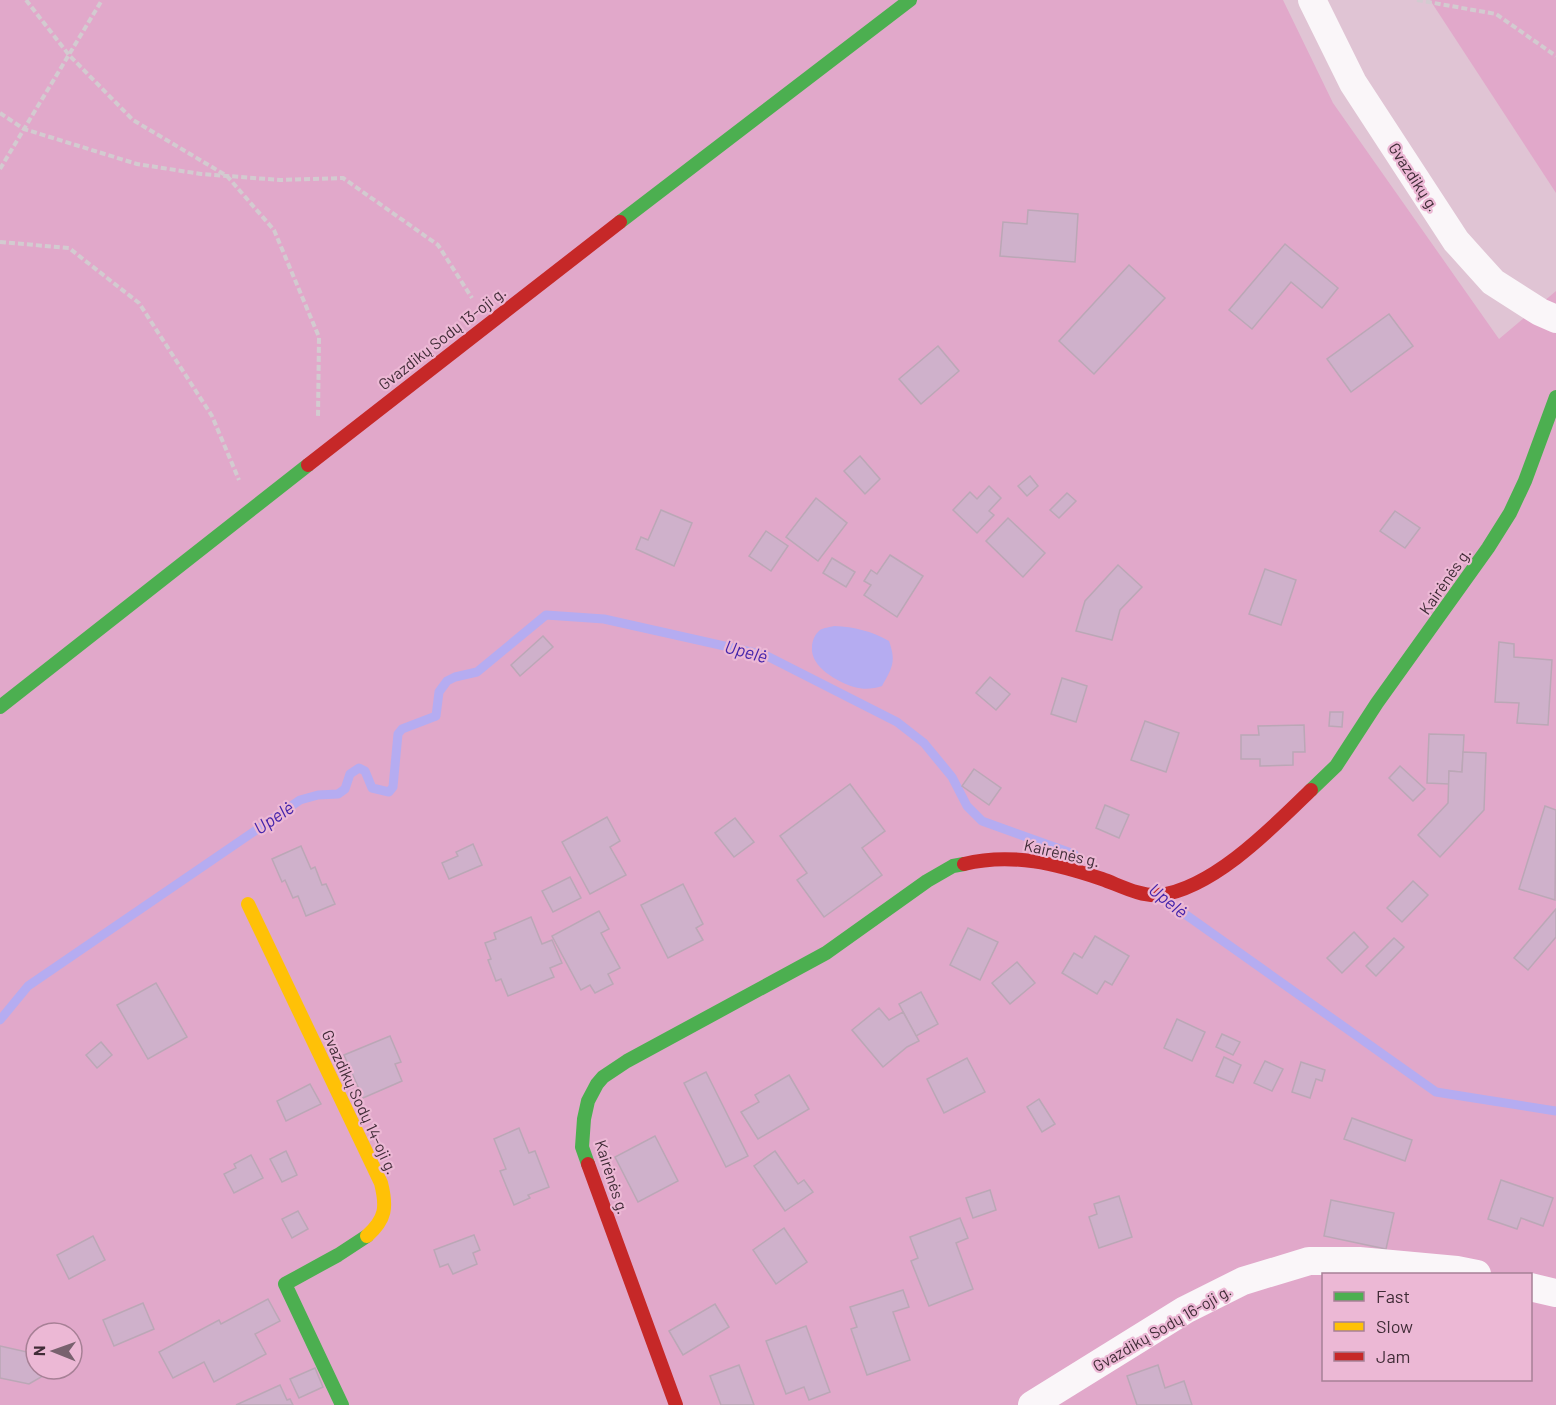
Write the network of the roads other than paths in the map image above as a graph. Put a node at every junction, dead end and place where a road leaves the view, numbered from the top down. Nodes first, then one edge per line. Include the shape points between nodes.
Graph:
1 (910, 0) edge
2 (1312, 0) edge
3 (1556, 319) edge
4 (1556, 397) edge
5 (0, 707) edge
6 (248, 904) dead end
7 (1469, 1273) edge
8 (1532, 1287) edge
9 (1556, 1293) edge
10 (342, 1405) edge
11 (676, 1405) edge
12 (1032, 1405) edge

1 - 5 street, Gvazdikų Sodų 13-oji g. via 488,323
2 - 3 street, Gvazdikų g. via 1353,83 1456,241 1493,282
4 - 11 street, Kairėnės g. via 1509,513 1336,766 1264,835 1225,866 1199,881 1158,895 1031,860 979,860 953,866 826,953 602,1078 583,1116 582,1147
6 - 10 street, Gvazdikų Sodų 14-oji g. via 384,1197 382,1222 371,1235 285,1284
7 - 12 street, Gvazdikų Sodų 16-oji g. via 1359,1261 1309,1261 1243,1281 1185,1311
8 - 9 street

